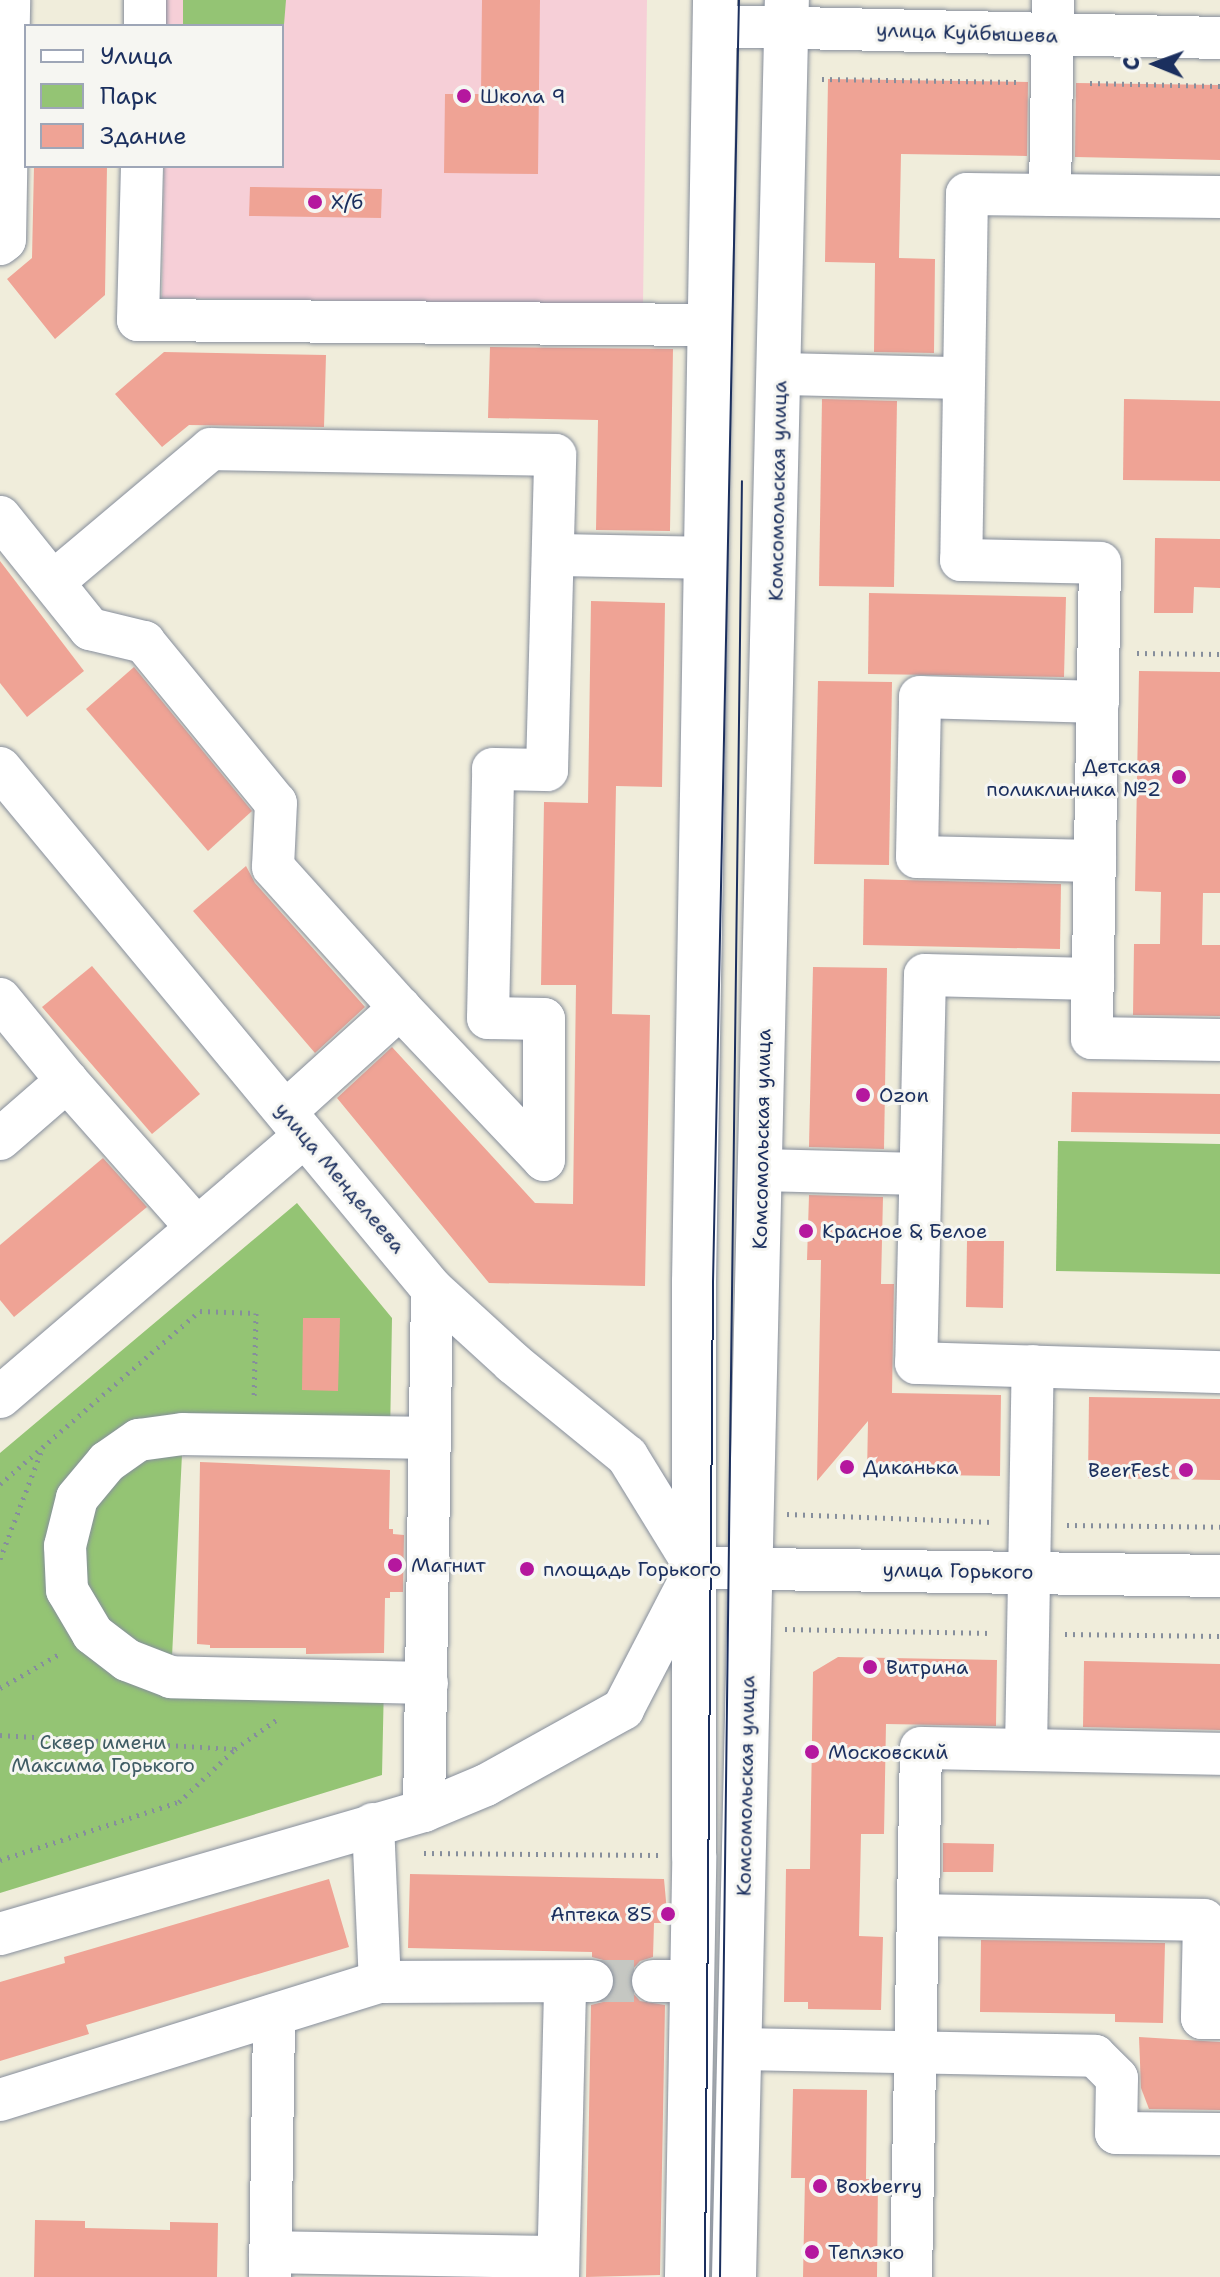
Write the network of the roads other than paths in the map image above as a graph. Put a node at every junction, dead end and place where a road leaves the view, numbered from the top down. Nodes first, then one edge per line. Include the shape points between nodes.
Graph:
1 (9, 0) edge
2 (145, 0) edge
3 (715, 13) edge
4 (787, 14) edge
5 (1053, 18) edge
6 (145, 24) edge
7 (1220, 38) edge
8 (142, 168) edge
9 (1050, 195) junction
10 (1220, 197) edge
11 (0, 244) edge
12 (710, 325) junction
13 (781, 374) junction
14 (964, 378) junction
15 (0, 517) edge
16 (553, 555) junction
17 (706, 558) junction
18 (54, 581) junction
19 (1098, 702) junction
20 (0, 768) edge
21 (1095, 861) junction
22 (1093, 979) junction
23 (0, 999) edge
24 (400, 1008) junction
25 (1220, 1040) edge
26 (67, 1081) junction
27 (295, 1124) junction
28 (0, 1139) edge
29 (761, 1170) junction
30 (920, 1174) junction
31 (196, 1227) junction
32 (432, 1289) junction
33 (1033, 1366) junction
34 (1220, 1372) edge
35 (0, 1397) edge
36 (430, 1438) junction
37 (696, 1568) junction
38 (751, 1568) junction
39 (1029, 1572) junction
40 (1220, 1576) edge
41 (427, 1683) junction
42 (1026, 1750) junction
43 (1220, 1754) edge
44 (424, 1811) junction
45 (373, 1824) junction
46 (919, 1915) junction
47 (0, 1934) edge
48 (380, 1982) junction
49 (274, 2015) junction
50 (1220, 2018) edge
51 (739, 2049) junction
52 (916, 2053) junction
53 (0, 2100) edge
54 (1220, 2134) edge
55 (270, 2264) edge
56 (558, 2267) edge
57 (687, 2277) edge
58 (734, 2277) edge
59 (911, 2277) edge

1 - 11 street via 5,240
2 - 6 street
3 - 4 street, улица Куйбышева
3 - 12 main road
4 - 5 street, улица Куйбышева
4 - 13 main road, Комсомольская улица
5 - 7 street, улица Куйбышева
5 - 9 street
8 - 12 street via 138,320
9 - 10 street
9 - 14 street via 967,194
12 - 17 main road
13 - 14 street
13 - 29 main road, Комсомольская улица
14 - 19 street via 961,560 1100,563
15 - 18 street
16 - 17 street
16 - 18 street via 555,455 211,449
16 - 24 street via 547,770 493,769 488,1002 488,1018 544,1019 544,1160
17 - 37 main road via 694,1282
18 - 24 street via 90,629 144,642 276,803 273,867
19 - 21 street
19 - 21 street via 920,697 919,712 917,857
20 - 27 street, улица Менделеева
21 - 22 street
22 - 25 street via 1092,1038
22 - 30 street via 925,975
23 - 26 street
24 - 27 street
26 - 28 street
26 - 31 street
27 - 31 street
27 - 32 street, улица Менделеева
29 - 30 street
29 - 38 main road, Комсомольская улица
30 - 33 street via 916,1363
31 - 35 street
32 - 36 street
32 - 37 street, улица Менделеева via 627,1456
33 - 34 street
33 - 39 street
36 - 41 street
36 - 41 street via 183,1434 139,1440 107,1462 77,1498 65,1546 67,1590 93,1634 127,1660 171,1677
37 - 38 street, улица Горького
37 - 44 street via 623,1709 486,1785
37 - 57 main road via 672,1981
38 - 39 street, улица Горького
38 - 51 main road, Комсомольская улица
39 - 40 street, улица Горького
39 - 42 street
41 - 44 street
42 - 43 street
42 - 46 street via 921,1748
44 - 45 street
45 - 47 street
45 - 48 street
46 - 50 street via 1204,1920 1202,2018
46 - 52 street
48 - 49 street
48 - 56 street via 578,1982
49 - 53 street
49 - 55 street
51 - 52 street
51 - 58 main road, Комсомольская улица
52 - 54 street via 1095,2056 1117,2078 1116,2133
52 - 59 street
55 - 56 street

